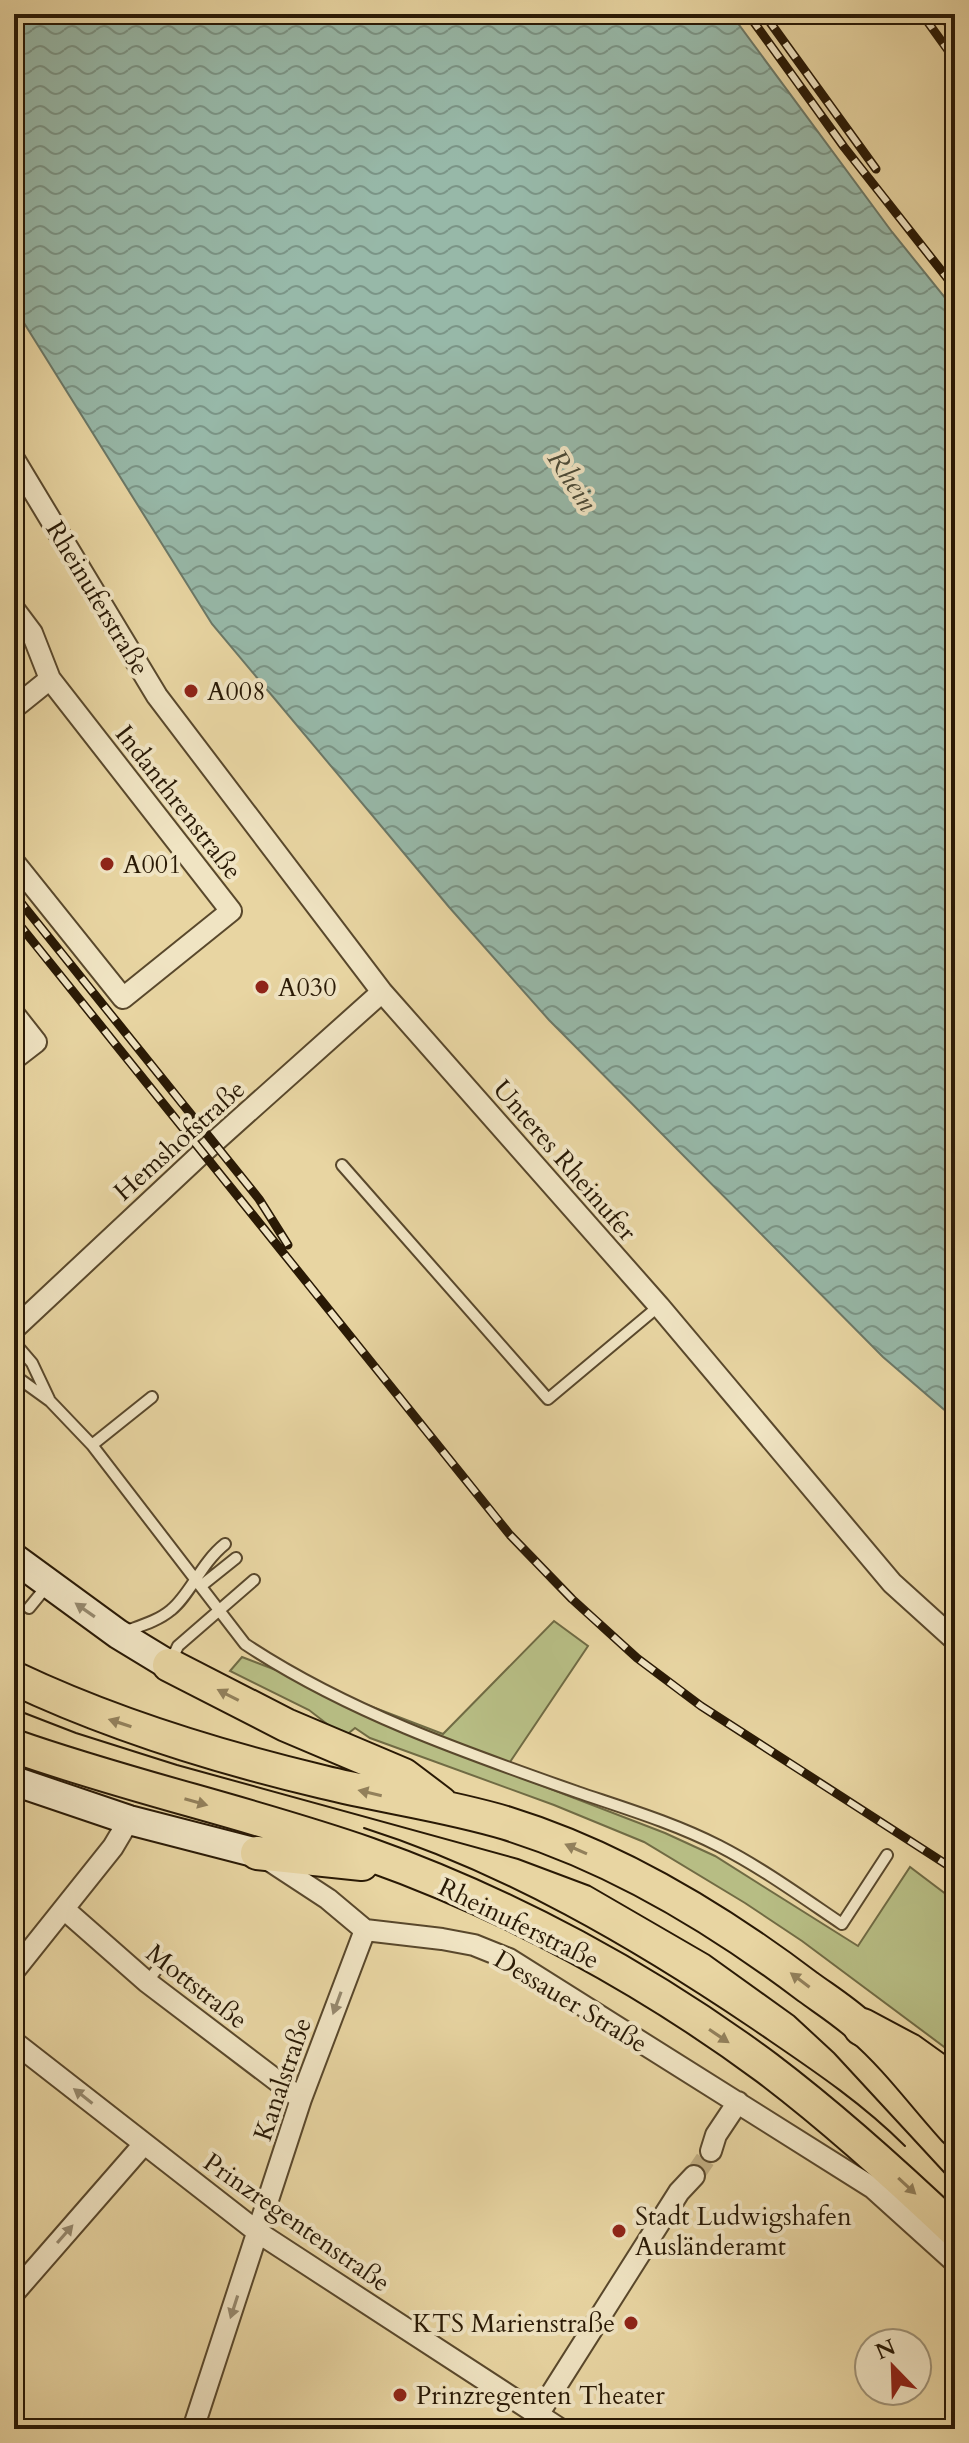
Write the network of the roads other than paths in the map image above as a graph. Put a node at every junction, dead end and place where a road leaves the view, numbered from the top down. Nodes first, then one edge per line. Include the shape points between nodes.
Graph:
1 (14, 459) edge
2 (14, 609) edge
3 (50, 679) junction
4 (157, 696) joint
5 (14, 708) edge
6 (14, 862) edge
7 (382, 992) junction
8 (14, 1014) edge
9 (14, 1059) edge
10 (342, 1165) dead end
11 (659, 1306) junction
12 (14, 1329) edge
13 (14, 1342) edge
14 (14, 1375) edge
15 (152, 1397) dead end
16 (50, 1401) junction
17 (92, 1445) junction
18 (225, 1544) dead end
19 (14, 1558) edge
20 (236, 1558) dead end
21 (254, 1580) dead end
22 (198, 1582) junction
23 (48, 1584) junction
24 (29, 1608) dead end
25 (218, 1609) junction
26 (118, 1634) junction
27 (955, 1640) edge
28 (169, 1665) junction
29 (14, 1678) edge
30 (14, 1746) edge
31 (14, 1781) edge
32 (447, 1807) junction
33 (129, 1820) junction
34 (257, 1853) junction
35 (887, 1855) dead end
36 (405, 1868) junction
37 (64, 1909) junction
38 (365, 1930) junction
39 (165, 1959) dead end
40 (14, 1971) edge
41 (147, 1982) junction
42 (862, 2027) junction
43 (14, 2042) edge
44 (955, 2085) edge
45 (301, 2099) junction
46 (738, 2102) junction
47 (955, 2130) edge
48 (709, 2143) tunnel mouth
49 (144, 2144) junction
50 (690, 2173) tunnel mouth
51 (955, 2231) edge
52 (259, 2233) junction
53 (955, 2262) edge
54 (14, 2293) edge
55 (534, 2422) edge
56 (193, 2429) edge
57 (560, 2429) edge

1 - 4 street, Rheinuferstraße
2 - 3 street, Indanthrenstraße via 32,633
3 - 5 street
3 - 6 street, Indanthrenstraße via 231,911 123,998
4 - 7 street, Unteres Rheinufer
7 - 11 street, Unteres Rheinufer
7 - 12 street, Hemshofstraße
8 - 9 street via 36,1042
10 - 11 lane via 548,1399
11 - 27 street, Unteres Rheinufer via 892,1583
13 - 16 lane via 32,1363
14 - 16 lane
15 - 17 lane
16 - 17 lane
17 - 22 lane
18 - 22 lane via 211,1555
19 - 23 main road
20 - 22 lane
21 - 25 lane
22 - 25 lane
22 - 26 lane via 174,1609
23 - 24 lane
26 -> 23 main road
25 - 28 lane via 178,1646
25 - 35 lane via 245,1644 279,1666 408,1729 718,1846 842,1924
26 - 28 main road
32 -> 28 main road via 404,1775 286,1725
32 -> 29 main road via 227,1757 98,1715
30 -> 36 main road, Rheinuferstraße
31 - 33 main road
42 -> 32 main road via 774,1961 627,1871 550,1839
33 - 34 main road
33 - 37 street
34 - 36 main road
34 - 38 street
36 -> 51 main road, Rheinuferstraße via 543,1930 654,1993 767,2068
37 - 40 street
37 - 41 street, Mottstraße
38 -> 45 street, Kanalstraße
38 - 46 street, Dessauer Straße via 474,1945 509,1959
39 - 41 lane
41 - 45 street, Mottstraße
42 - 44 highway
42 - 47 main road
49 -> 43 street, Prinzregentenstraße
45 - 52 street, Kanalstraße
46 - 48 street
46 - 53 street, Dessauer Straße via 873,2188
49 - 52 street, Prinzregentenstraße
54 -> 49 street
50 - 55 street
52 - 55 street, Prinzregentenstraße
52 -> 56 street, Kanalstraße
55 - 57 street, Prinzregentenstraße

